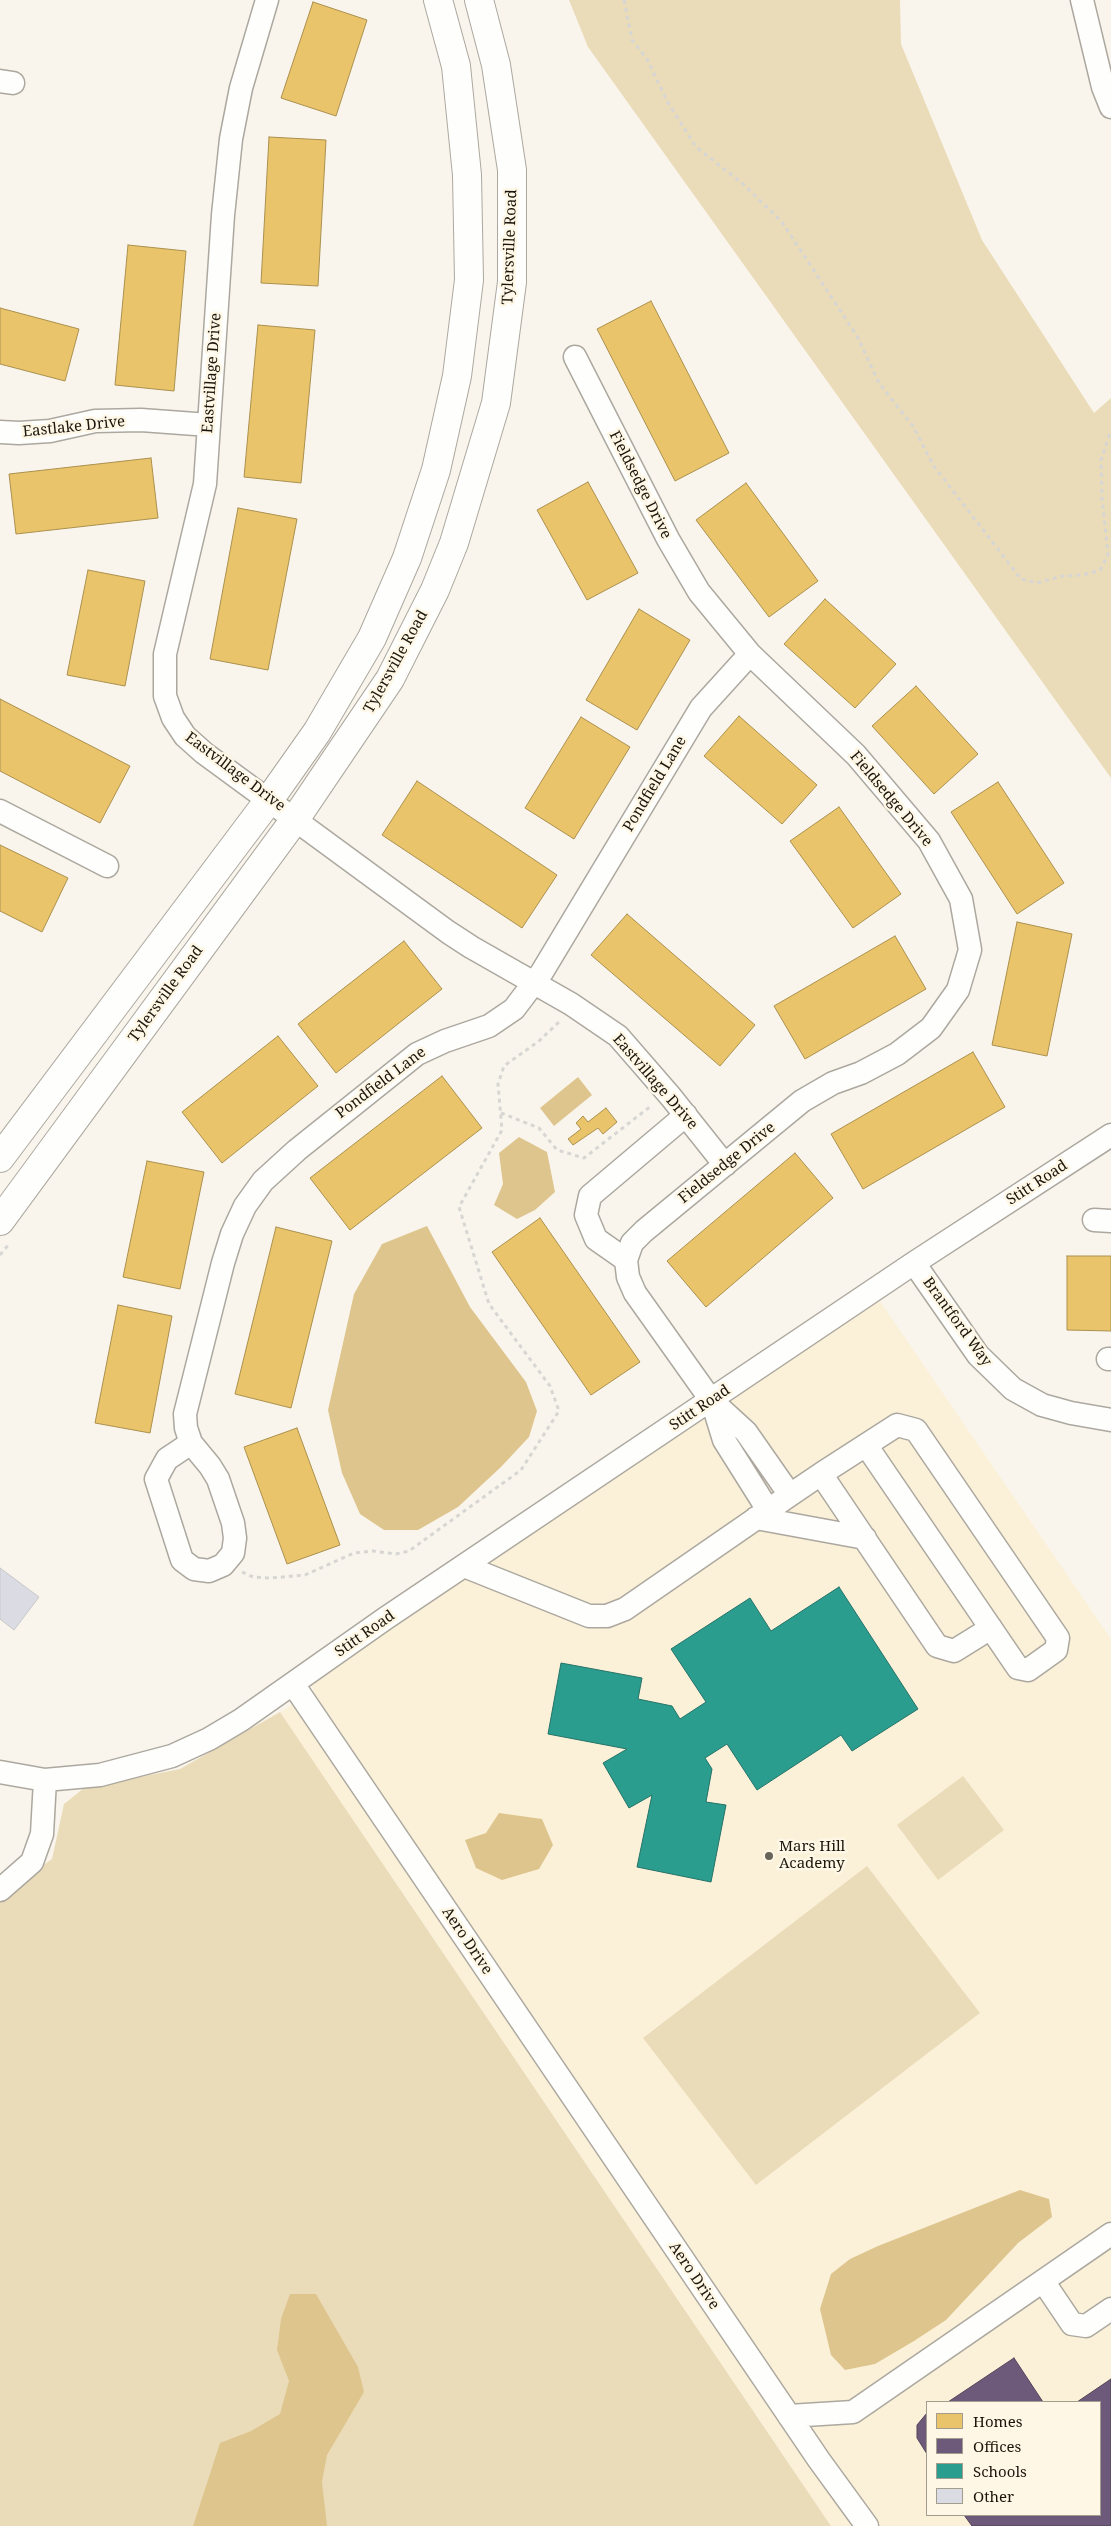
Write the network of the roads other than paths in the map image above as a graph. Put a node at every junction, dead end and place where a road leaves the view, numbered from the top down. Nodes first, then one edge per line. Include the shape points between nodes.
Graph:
1 (267, 0) edge
2 (438, 0) edge
3 (480, 0) edge
4 (1082, 0) edge
5 (1111, 107) edge
6 (575, 357) dead end
7 (208, 425) junction
8 (0, 432) edge
9 (750, 654) junction
10 (269, 800) junction
11 (0, 811) edge
12 (296, 818) junction
13 (107, 866) dead end
14 (535, 983) junction
15 (686, 1115) junction
16 (1111, 1135) edge
17 (0, 1158) edge
18 (725, 1165) junction
19 (0, 1221) edge
20 (626, 1260) junction
21 (914, 1263) junction
22 (712, 1400) junction
23 (1111, 1420) edge
24 (190, 1442) junction
25 (866, 1445) junction
26 (821, 1474) junction
27 (790, 1495) junction
28 (762, 1514) junction
29 (865, 1538) junction
30 (464, 1566) junction
31 (991, 1628) junction
32 (293, 1684) junction
33 (0, 1772) edge
34 (45, 1780) junction
35 (0, 1890) edge
36 (1111, 2234) edge
37 (1043, 2280) junction
38 (1111, 2309) edge
39 (789, 2416) junction
40 (867, 2526) edge

1 - 7 street, Eastvillage Drive via 241,88 231,139
2 - 10 main road via 456,66 467,175 469,280 457,376 436,470 389,603 353,674
3 - 12 main road, Tylersville Road via 496,65 512,170 512,282 496,403 454,543 436,590 390,679
4 - 5 street
6 - 9 street, Fieldsedge Drive via 668,540 699,592
7 - 8 street, Eastlake Drive via 141,420 96,421 50,431
7 - 10 street, Eastvillage Drive via 205,484 165,654 165,696 173,718 186,736
9 - 14 street, Pondfield Lane via 701,708
9 - 18 street, Fieldsedge Drive via 856,755 929,841 960,899 970,950 958,990 931,1028 897,1054 802,1101
10 - 12 street, Eastvillage Drive
10 - 17 main road
11 - 13 street
12 - 14 street, Eastvillage Drive via 448,932
12 - 19 main road, Tylersville Road
14 - 15 street, Eastvillage Drive via 618,1036
14 - 24 street, Pondfield Lane via 502,1019 417,1054 332,1120 263,1181 245,1206 222,1263 206,1338 187,1399 186,1428
15 - 18 street, Eastvillage Drive
15 - 20 street via 590,1196 586,1215 596,1239
16 - 21 street, Stitt Road
18 - 20 street, Fieldsedge Drive via 644,1231 632,1243
20 - 22 street via 628,1277 635,1293
21 - 22 street, Stitt Road
21 - 23 street, Brantford Way via 978,1355 1013,1389 1042,1404
22 - 27 street via 746,1432
22 - 28 street via 724,1440
22 - 30 street, Stitt Road
24 - 24 street via 167,1459 156,1479 182,1560 194,1569 209,1571 223,1565 232,1553 233,1523 218,1479
25 - 26 street
25 - 31 street
25 - 31 street via 897,1425 916,1430 1058,1638 1056,1650 1028,1670 1018,1668
26 - 27 street
26 - 29 street
27 - 28 street
28 - 29 street
28 - 30 street via 625,1609 607,1616 589,1616
29 - 31 street via 937,1646 954,1651
30 - 32 street, Stitt Road
32 - 34 street via 209,1739 172,1756 100,1775
32 - 39 street, Aero Drive
33 - 34 street
34 - 35 street via 42,1834 32,1862
36 - 37 street
37 - 38 street via 1072,2324 1086,2326
37 - 39 street via 853,2412
39 - 40 street, Aero Drive

